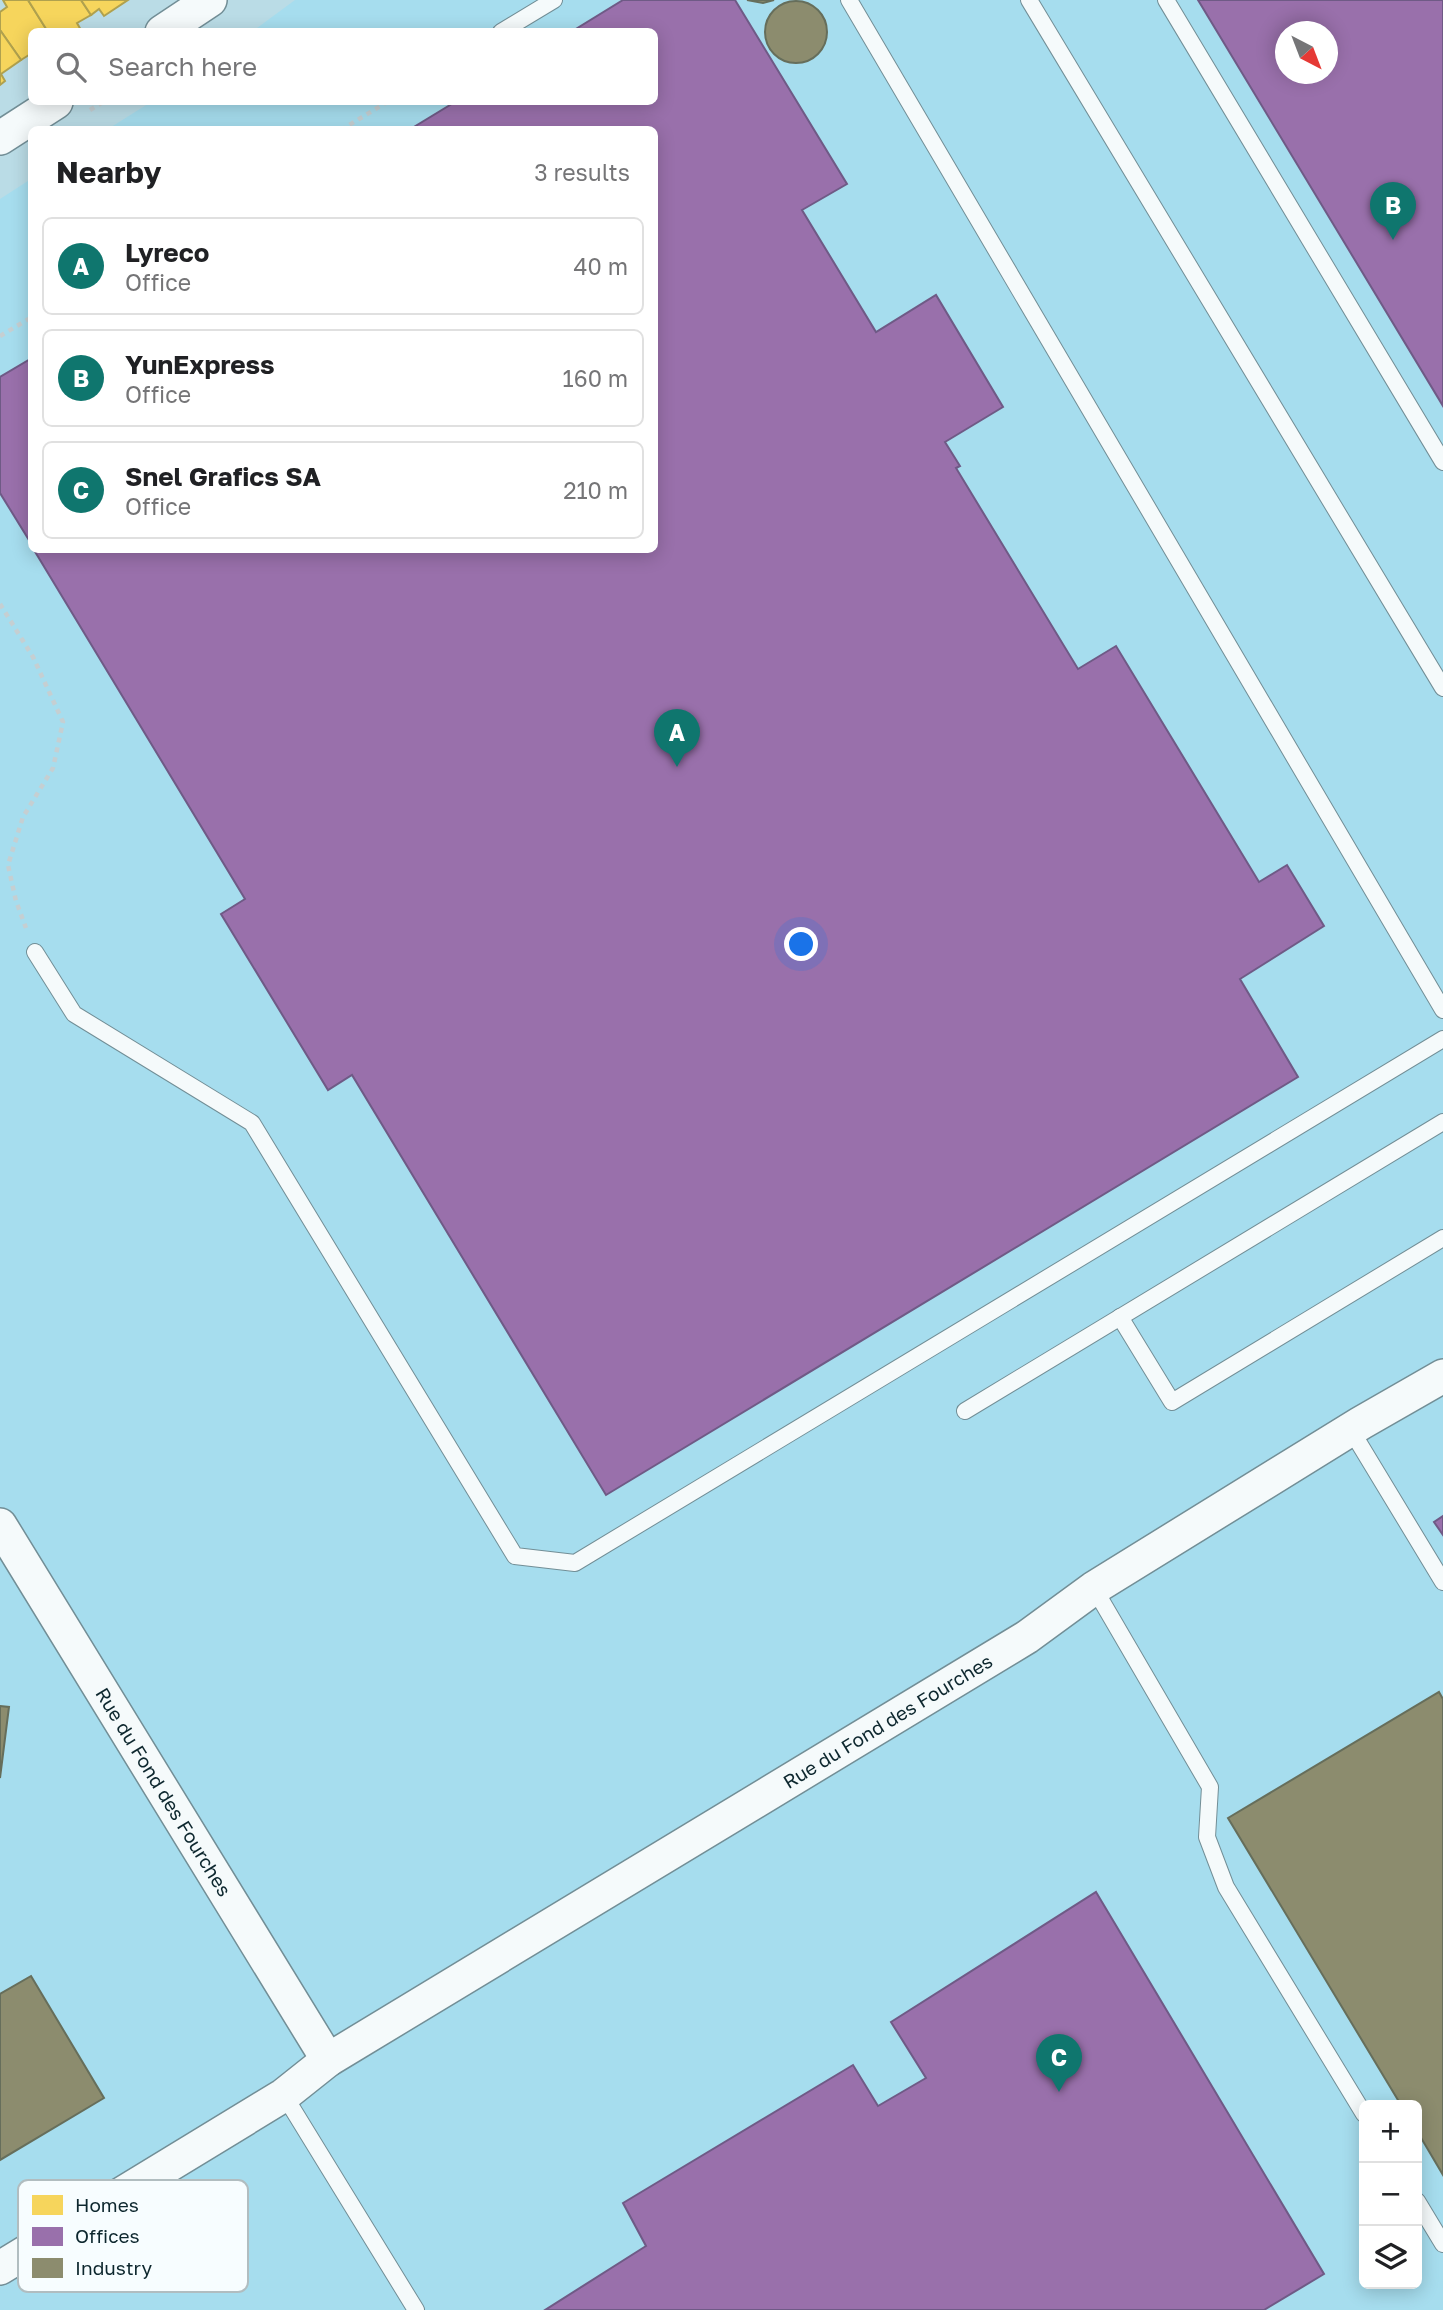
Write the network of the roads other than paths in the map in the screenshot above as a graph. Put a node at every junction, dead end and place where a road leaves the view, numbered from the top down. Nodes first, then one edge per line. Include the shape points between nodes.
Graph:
1 (210, 0) edge
2 (554, 0) edge
3 (849, 0) edge
4 (1029, 0) edge
5 (1166, 0) edge
6 (169, 28) edge
7 (508, 28) edge
8 (51, 105) edge
9 (0, 138) edge
10 (1443, 462) edge
11 (1443, 688) edge
12 (35, 952) road end
13 (1443, 1010) edge
14 (1443, 1039) edge
15 (1443, 1122) edge
16 (1443, 1238) edge
17 (1120, 1317) junction
18 (1443, 1376) edge
19 (965, 1411) dead end
20 (1351, 1430) junction
21 (0, 1525) edge
22 (1443, 1582) edge
23 (1094, 1588) junction
24 (328, 2060) junction
25 (284, 2095) junction
26 (1359, 2106) edge
27 (144, 2180) edge
28 (1422, 2209) edge
29 (1443, 2244) edge
30 (18, 2257) edge
31 (0, 2268) edge
32 (416, 2310) edge

1 - 6 street
2 - 7 lane
3 - 13 lane
4 - 11 lane
5 - 10 lane
8 - 9 street
12 - 14 lane via 74,1014 252,1124 515,1556 575,1563
15 - 17 lane
16 - 17 lane via 1172,1402
17 - 19 lane
18 - 20 street, Rue du Fond des Fourches
20 - 22 lane
20 - 23 street, Rue du Fond des Fourches
21 - 24 street, Rue du Fond des Fourches
23 - 24 street, Rue du Fond des Fourches via 1027,1637
23 - 26 lane via 1210,1787 1207,1837 1226,1886
24 - 25 street, Rue du Fond des Fourches
25 - 27 street, Rue du Fond des Fourches
25 - 32 lane
28 - 29 lane
30 - 31 street, Rue du Fond des Fourches

